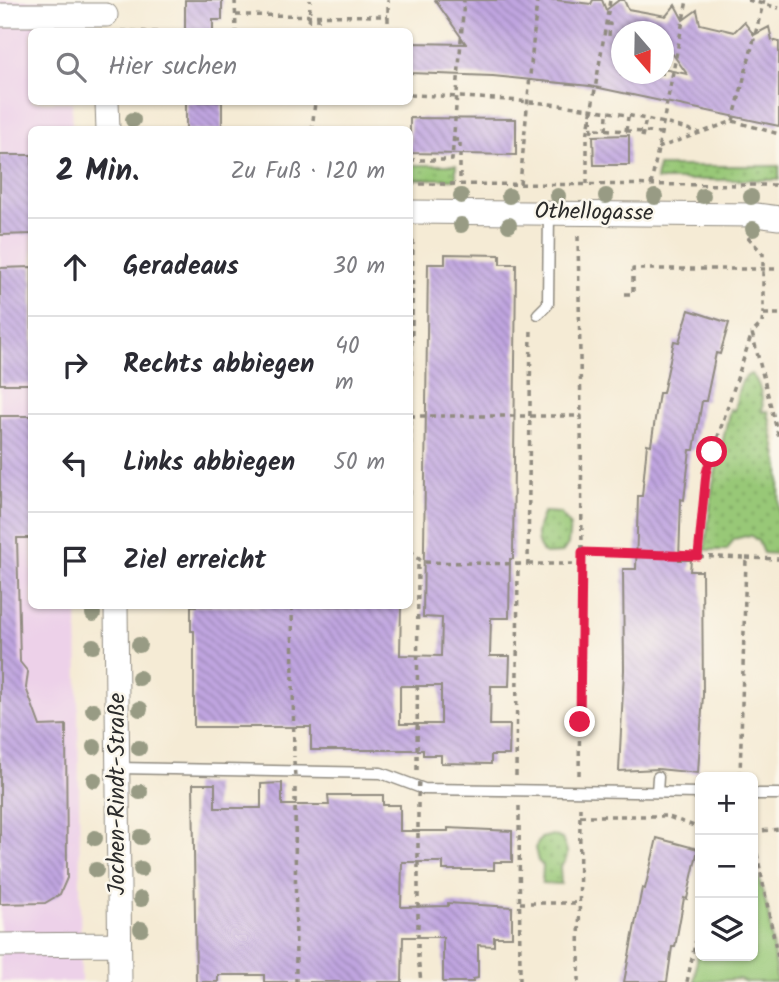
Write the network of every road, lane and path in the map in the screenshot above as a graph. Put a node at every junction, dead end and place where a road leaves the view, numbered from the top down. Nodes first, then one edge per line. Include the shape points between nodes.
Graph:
1 (235, 0) edge
2 (310, 0) edge
3 (388, 0) edge
4 (464, 0) edge
5 (537, 0) edge
6 (610, 0) edge
7 (687, 0) edge
8 (748, 0) edge
9 (764, 2) edge
10 (779, 8) edge
11 (0, 15) edge
12 (236, 15) junction
13 (310, 15) junction
14 (318, 15) junction
15 (388, 16) junction
16 (106, 19) edge
17 (607, 24) junction
18 (142, 28) edge
19 (236, 28) edge
20 (309, 28) edge
21 (318, 28) edge
22 (388, 28) edge
23 (609, 36) dead end
24 (413, 95) edge
25 (457, 97) junction
26 (527, 101) junction
27 (107, 105) edge
28 (315, 105) edge
29 (591, 114) junction
30 (607, 114) junction
31 (628, 117) junction
32 (646, 119) junction
33 (733, 121) junction
34 (663, 122) junction
35 (108, 126) edge
36 (312, 126) edge
37 (606, 130) junction
38 (625, 131) junction
39 (698, 132) junction
40 (661, 133) junction
41 (643, 134) junction
42 (779, 134) edge
43 (453, 140) junction
44 (658, 148) junction
45 (413, 160) edge
46 (413, 184) edge
47 (460, 184) junction
48 (520, 184) junction
49 (587, 184) junction
50 (650, 185) junction
51 (779, 185) edge
52 (413, 212) edge
53 (549, 213) junction
54 (578, 213) junction
55 (779, 218) edge
56 (779, 269) edge
57 (625, 294) dead end
58 (538, 314) dead end
59 (779, 314) edge
60 (531, 325) dead end
61 (752, 333) junction
62 (413, 416) edge
63 (581, 416) junction
64 (531, 417) junction
65 (779, 438) edge
66 (582, 552) junction
67 (413, 553) edge
68 (698, 556) junction
69 (746, 558) junction
70 (418, 559) junction
71 (779, 559) edge
72 (518, 564) junction
73 (528, 564) junction
74 (582, 564) junction
75 (116, 609) edge
76 (292, 609) edge
77 (294, 755) dead end
78 (294, 761) dead end
79 (406, 767) dead end
80 (119, 768) junction
81 (740, 772) edge
82 (570, 775) dead end
83 (516, 776) dead end
84 (657, 777) dead end
85 (419, 780) dead end
86 (657, 792) junction
87 (695, 793) edge
88 (758, 794) edge
89 (779, 794) edge
90 (418, 796) dead end
91 (431, 801) dead end
92 (529, 802) dead end
93 (570, 803) dead end
94 (580, 816) junction
95 (695, 826) edge
96 (779, 829) edge
97 (758, 832) edge
98 (753, 835) edge
99 (520, 903) junction
100 (579, 903) junction
101 (119, 944) junction
102 (695, 944) edge
103 (0, 945) edge
104 (779, 962) edge
105 (120, 982) edge
106 (296, 982) edge
107 (421, 982) edge
108 (520, 982) edge
109 (579, 982) edge
110 (687, 982) edge

1 - 12 path
2 - 13 path
3 - 15 path
4 - 25 path
5 - 26 path
6 - 17 path
7 - 34 path
8 - 9 path
9 - 10 path
9 - 33 path
11 - 16 street
12 - 13 path
12 - 19 path
13 - 14 path
13 - 20 path
14 - 15 path
14 - 21 path
15 - 22 path
16 - 18 path
17 - 23 path
17 - 29 path
24 - 25 path
25 - 26 path
25 - 43 path
26 - 29 path
26 - 48 path
27 - 35 street
28 - 36 path
29 - 30 path
29 - 37 path via 594,131
29 - 49 path
30 - 31 path
30 - 37 path
31 - 32 path
31 - 38 path
32 - 34 path
32 - 41 path
33 - 39 path
33 - 42 path
34 - 39 path
34 - 40 path
37 - 38 path
38 - 41 path
39 - 44 path
40 - 41 path
40 - 44 path
43 - 45 path via 452,160
43 - 47 path via 460,140
44 - 50 path
46 - 47 path
47 - 48 path
48 - 49 path
49 - 50 path
50 - 51 path
52 - 53 street, Othellogasse
53 - 54 street, Othellogasse
53 - 58 lane via 548,304
54 - 55 street, Othellogasse
54 - 63 path
56 - 57 path via 633,269 633,294
59 - 61 path via 763,314 762,323
60 - 64 path
61 - 65 path
61 - 68 path via 706,473
62 - 64 path
63 - 64 path
63 - 66 path
64 - 73 path
66 - 68 path
66 - 74 path
67 - 70 path
68 - 69 path
69 - 71 path
69 - 81 path
70 - 72 path
70 - 79 path via 417,772
72 - 73 path
72 - 83 path
73 - 74 path
74 - 82 path via 580,775
75 - 80 street, Jochen-Rindt-Straße
76 - 77 path
78 - 106 path, bridge
80 - 86 lane via 381,773 424,789
80 - 101 street, Jochen-Rindt-Straße
84 - 86 lane
85 - 90 path, bridge
86 - 87 lane
88 - 89 lane
91 - 107 path via 418,801
92 - 99 path via 519,803
93 - 94 path via 580,804
94 - 95 path via 666,816
94 - 100 path
96 - 97 path
98 - 104 path
99 - 100 path
99 - 108 path
100 - 109 path
101 - 103 street
101 - 105 street, Jochen-Rindt-Straße
102 - 110 path

